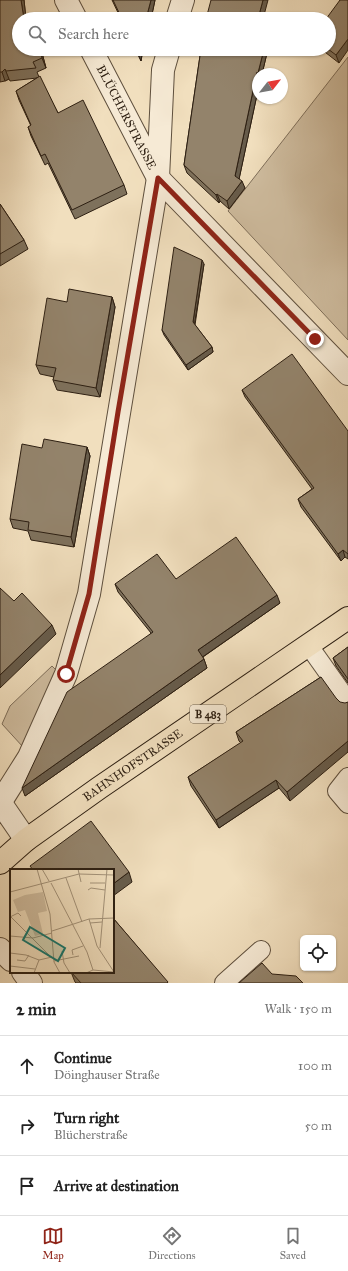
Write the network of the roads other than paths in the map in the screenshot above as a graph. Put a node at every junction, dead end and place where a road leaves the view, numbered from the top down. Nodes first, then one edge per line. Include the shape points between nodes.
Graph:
1 (66, 0) edge
2 (183, 0) edge
3 (72, 12) edge
4 (180, 12) edge
5 (96, 56) edge
6 (167, 56) edge
7 (158, 178) junction
8 (348, 374) edge
9 (348, 618) edge
10 (308, 646) junction
11 (348, 701) edge
12 (348, 777) edge
13 (0, 802) edge
14 (348, 804) edge
15 (26, 840) junction
16 (0, 863) edge
17 (0, 949) edge
18 (261, 950) dead end
19 (10, 959) edge
20 (24, 973) edge
21 (31, 983) edge
22 (224, 983) edge

1 - 3 street
2 - 4 street
5 - 7 street, BLÜCHERSTRASSE
6 - 7 street via 163,70
7 - 8 street, BLÜCHERSTRASSE
7 - 13 street via 89,594 66,674 29,757
9 - 10 main road, BAHNHOFSTRASSE / B 483
10 - 11 lane
10 - 15 main road, BAHNHOFSTRASSE / B 483 via 98,788
12 - 14 lane via 337,790
13 - 15 street
15 - 16 main road, BAHNHOFSTRASSE / B 483
17 - 19 street
18 - 22 lane
20 - 21 street

